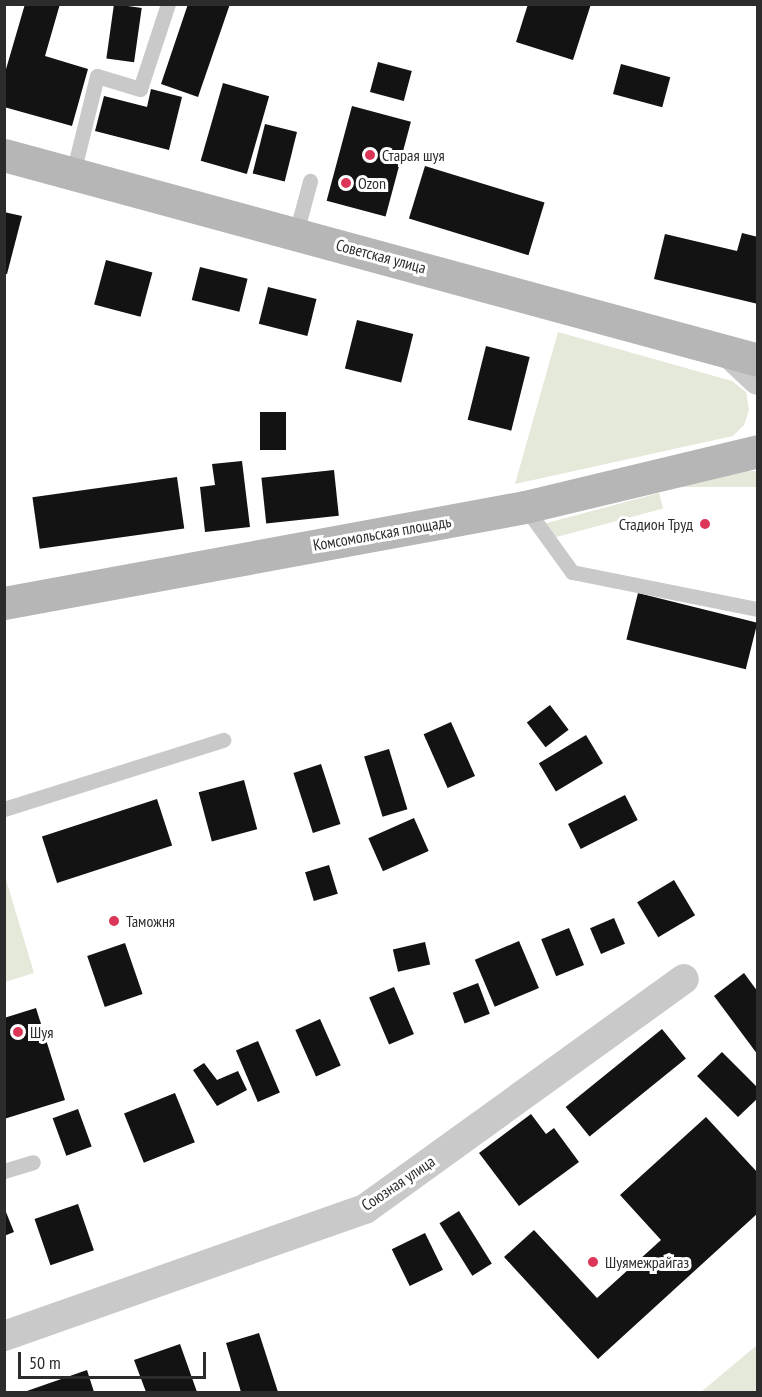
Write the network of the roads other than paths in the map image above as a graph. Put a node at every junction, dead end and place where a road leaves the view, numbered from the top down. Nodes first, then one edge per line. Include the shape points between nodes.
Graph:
1 (168, 4) edge
2 (4, 154) edge
3 (74, 173) junction
4 (310, 182) dead end
5 (296, 233) junction
6 (742, 355) edge
7 (758, 380) edge
8 (753, 447) edge
9 (525, 507) junction
10 (4, 603) edge
11 (758, 609) edge
12 (223, 740) dead end
13 (4, 809) edge
14 (684, 979) dead end
15 (33, 1162) dead end
16 (4, 1171) edge
17 (4, 1336) edge

1 - 3 lane via 140,88 97,76
2 - 3 street, Советская улица
3 - 5 street, Советская улица
4 - 5 lane
5 - 6 street, Советская улица
6 - 7 street
8 - 9 street, Комсомольская площадь
9 - 10 street, Комсомольская площадь
9 - 11 lane via 572,572
12 - 13 lane
14 - 17 street, Союзная улица via 365,1209
15 - 16 lane

